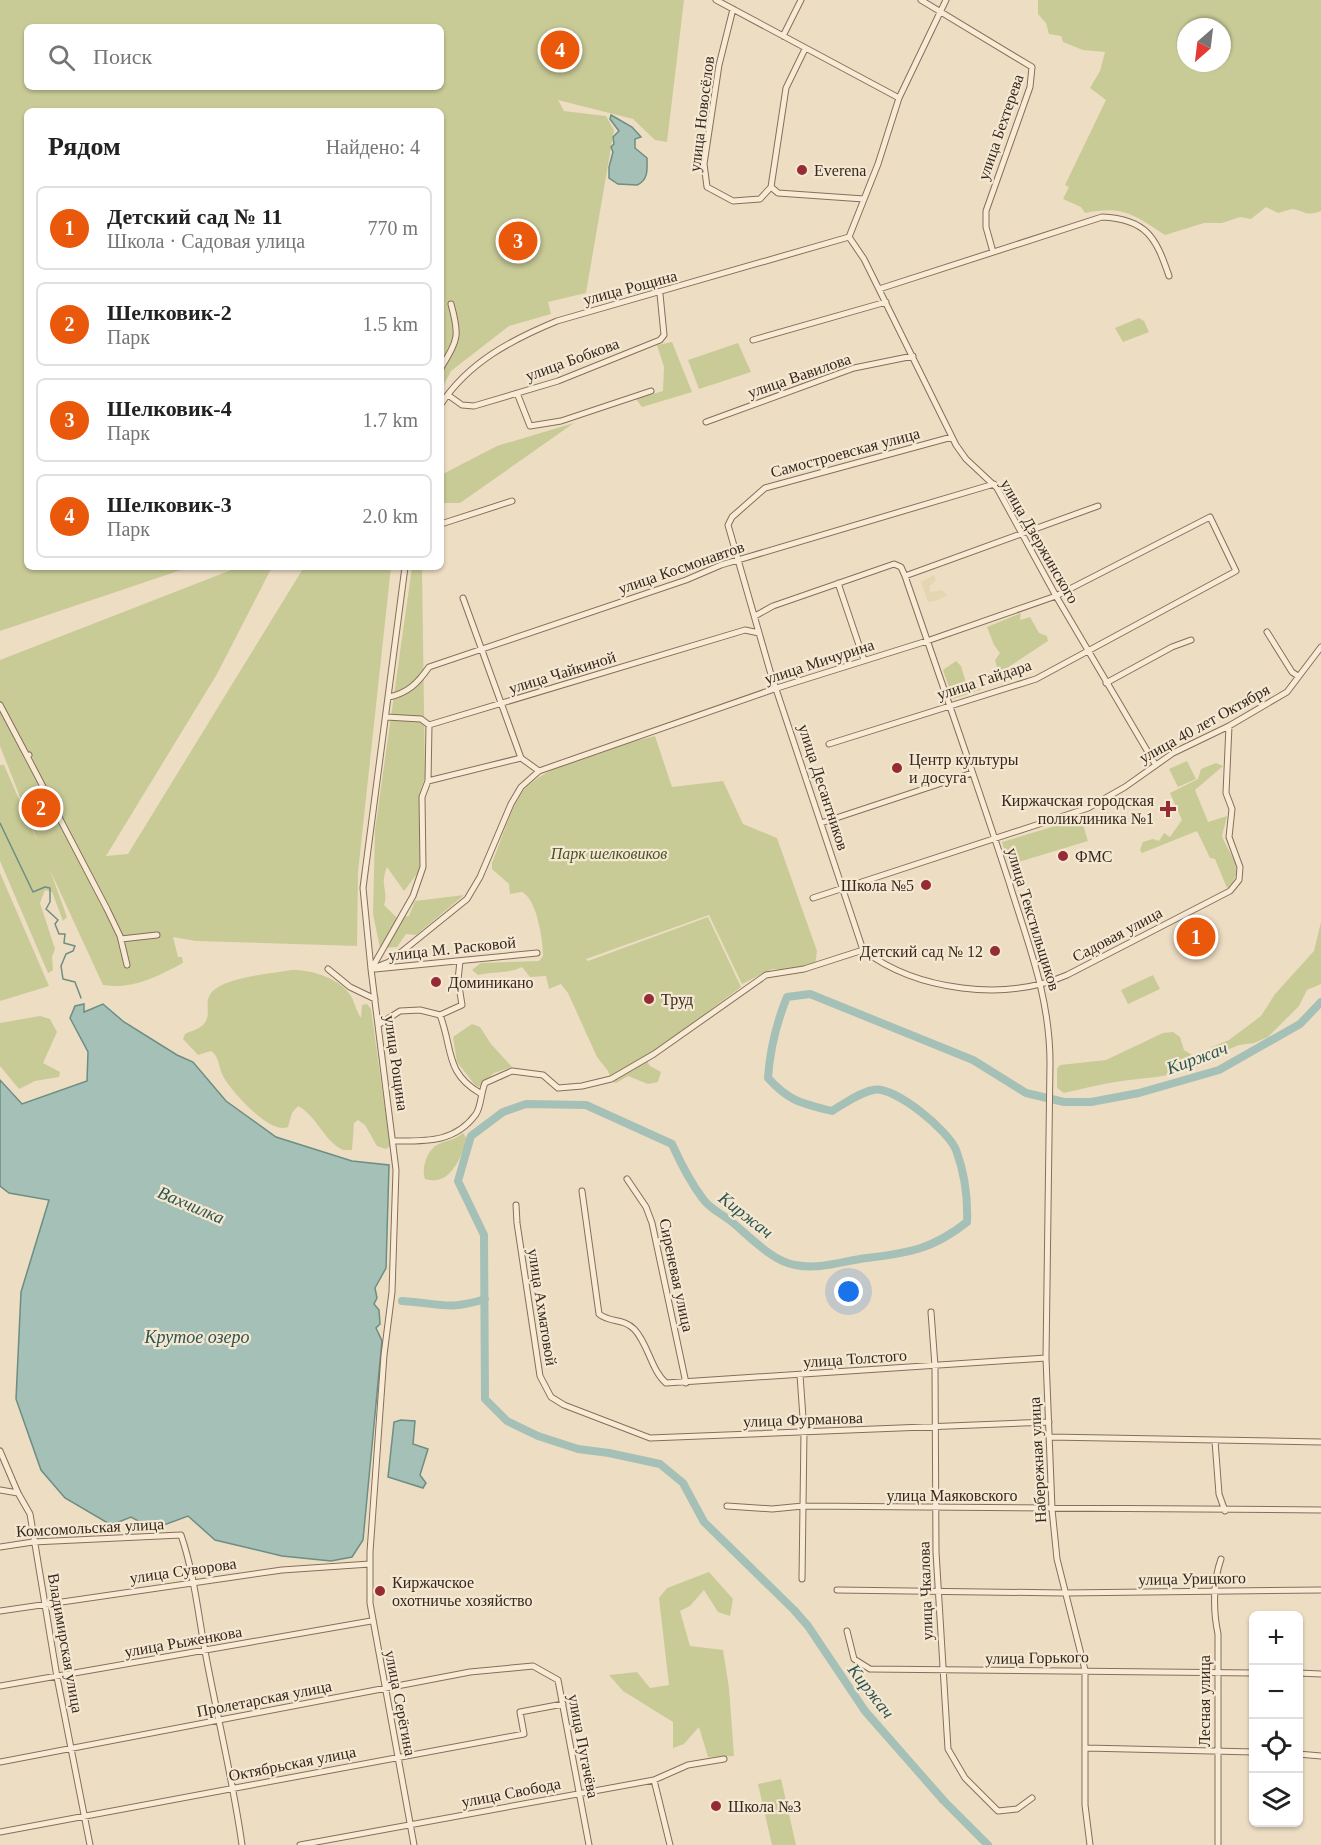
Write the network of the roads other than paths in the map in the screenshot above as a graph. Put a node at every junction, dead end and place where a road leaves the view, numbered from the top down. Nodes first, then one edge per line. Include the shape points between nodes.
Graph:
1 (716, 0) edge
2 (801, 0) edge
3 (921, 0) edge
4 (945, 0) edge
5 (733, 9) junction
6 (939, 12) junction
7 (783, 36) junction
8 (805, 49) junction
9 (899, 98) junction
10 (771, 187) junction
11 (864, 199) junction
12 (849, 237) junction
13 (993, 252) junction
14 (1169, 276) dead end
15 (879, 289) junction
16 (660, 294) junction
17 (885, 302) junction
18 (451, 304) dead end
19 (753, 340) dead end
20 (913, 357) junction
21 (444, 363) edge
22 (651, 391) dead end
23 (517, 393) junction
24 (448, 395) junction
25 (444, 400) edge
26 (706, 422) dead end
27 (952, 437) junction
28 (994, 484) junction
29 (512, 501) dead end
30 (1098, 506) dead end
31 (1210, 517) joint
32 (444, 523) edge
33 (1022, 534) junction
34 (736, 561) junction
35 (405, 570) edge
36 (905, 576) junction
37 (838, 583) junction
38 (1056, 596) junction
39 (463, 598) dead end
40 (755, 618) junction
41 (745, 630) junction
42 (1267, 632) dead end
43 (759, 633) junction
44 (1191, 640) dead end
45 (927, 641) junction
46 (1321, 647) edge
47 (481, 650) junction
48 (1088, 652) junction
49 (864, 660) junction
50 (1298, 676) junction
51 (1106, 683) junction
52 (777, 688) junction
53 (389, 697) junction
54 (0, 705) edge
55 (500, 705) junction
56 (949, 705) junction
57 (386, 717) junction
58 (429, 725) junction
59 (1229, 726) junction
60 (829, 744) dead end
61 (522, 758) junction
62 (1155, 764) junction
63 (539, 771) junction
64 (972, 773) junction
65 (428, 781) junction
66 (821, 823) junction
67 (995, 837) junction
68 (842, 887) junction
69 (813, 898) dead end
70 (157, 934) dead end
71 (121, 939) junction
72 (863, 950) junction
73 (537, 953) dead end
74 (459, 961) junction
75 (389, 962) junction
76 (127, 965) dead end
77 (394, 968) junction
78 (328, 969) dead end
79 (371, 969) junction
80 (1042, 985) junction
81 (375, 999) junction
82 (440, 1016) junction
83 (378, 1025) junction
84 (1050, 1070) joint
85 (480, 1093) junction
86 (394, 1141) junction
87 (627, 1179) dead end
88 (582, 1191) dead end
89 (516, 1205) dead end
90 (931, 1312) dead end
91 (1046, 1358) junction
92 (935, 1366) junction
93 (800, 1376) junction
94 (686, 1383) junction
95 (564, 1405) joint
96 (1049, 1422) junction
97 (936, 1427) junction
98 (804, 1432) junction
99 (1050, 1437) junction
100 (1215, 1441) junction
101 (1321, 1443) edge
102 (0, 1450) edge
103 (0, 1490) edge
104 (18, 1493) junction
105 (727, 1506) dead end
106 (803, 1506) junction
107 (936, 1508) junction
108 (1052, 1509) junction
109 (1225, 1510) junction
110 (1321, 1510) edge
111 (33, 1542) junction
112 (0, 1547) edge
113 (1221, 1559) dead end
114 (370, 1564) junction
115 (802, 1579) dead end
116 (194, 1582) junction
117 (837, 1590) dead end
118 (940, 1590) junction
119 (1216, 1590) junction
120 (1321, 1590) edge
121 (1064, 1593) junction
122 (46, 1603) junction
123 (0, 1611) edge
124 (371, 1621) junction
125 (847, 1631) dead end
126 (205, 1651) junction
127 (533, 1666) joint
128 (1084, 1670) junction
129 (944, 1671) junction
130 (1218, 1672) junction
131 (1249, 1673) edge
132 (1303, 1674) edge
133 (1321, 1674) edge
134 (57, 1677) junction
135 (0, 1686) edge
136 (385, 1689) junction
137 (562, 1704) junction
138 (219, 1720) junction
139 (72, 1748) junction
140 (1086, 1748) junction
141 (1218, 1750) junction
142 (1249, 1752) edge
143 (1303, 1754) edge
144 (1321, 1755) edge
145 (397, 1757) junction
146 (724, 1759) dead end
147 (0, 1762) edge
148 (654, 1780) junction
149 (234, 1788) junction
150 (579, 1792) junction
151 (1032, 1798) dead end
152 (84, 1815) junction
153 (410, 1825) junction
154 (0, 1832) edge
155 (90, 1845) edge
156 (242, 1845) edge
157 (300, 1845) edge
158 (414, 1845) edge
159 (589, 1845) edge
160 (670, 1845) edge
161 (1090, 1845) edge
162 (1218, 1845) edge

1 - 5 street
2 - 7 street
3 - 6 street, улица Бехтерева
4 - 6 street
5 - 7 street
5 - 10 street, улица Новосёлов via 719,65 705,178 707,187 734,201 760,199
6 - 9 street
6 - 13 street, улица Бехтерева via 1030,64 1033,70 986,211
7 - 8 street
8 - 9 street
8 - 10 street via 786,88
9 - 11 street
10 - 11 street via 778,193
11 - 12 street
12 - 15 street, улица Дзержинского
12 - 16 street, улица Рощина
13 - 14 street via 1092,219 1114,217 1135,224 1155,240
13 - 15 street
15 - 17 street, улица Дзержинского
16 - 23 street, улица Бобкова via 660,340
16 - 24 street, улица Рощина via 557,321 528,333 491,354 464,375
17 - 19 street
17 - 20 street, улица Дзержинского
18 - 21 street via 458,332
20 - 26 street, улица Вавилова via 854,368
20 - 27 street, улица Дзержинского
22 - 23 street via 561,421 531,426
23 - 24 street, улица Бобкова via 474,406 462,405
24 - 25 street, улица Рощина
27 - 28 street, улица Дзержинского via 966,459
27 - 34 street, Самостроевская улица via 765,489 732,517 728,528
28 - 33 street, улица Дзержинского
28 - 34 street, улица Космонавтов
29 - 32 street
30 - 33 street
31 - 38 street, улица Мичурина
31 - 48 street, улица Гайдара via 1236,571
33 - 36 street
33 - 38 street, улица Дзержинского
34 - 40 street
34 - 47 street, улица Космонавтов
35 - 53 street, улица Рощина
36 - 37 street, улица Чайкиной via 901,567 894,564
36 - 45 street, улица Текстильщиков
37 - 40 street, улица Чайкиной
37 - 49 street
38 - 45 street, улица Мичурина
38 - 48 street, улица Дзержинского
39 - 47 street
40 - 41 street, улица Чайкиной
40 - 43 street, улица Десантников
41 - 43 street, улица Чайкиной
41 - 55 street, улица Чайкиной
42 - 50 street
43 - 52 street, улица Десантников
44 - 51 street via 1172,646
45 - 49 street, улица Мичурина
45 - 56 street, улица Текстильщиков
46 - 50 street, улица 40 лет Октября
47 - 53 street, улица Космонавтов via 429,667 404,694
47 - 55 street
48 - 51 street, улица Дзержинского
48 - 56 street, улица Гайдара via 1036,679
49 - 52 street, улица Мичурина
50 - 59 street, улица 40 лет Октября via 1287,692
51 - 62 street, улица Дзержинского
52 - 63 street, улица Мичурина
52 - 66 street, улица Десантников
53 - 57 street, улица Рощина
54 - 71 street
55 - 58 street, улица Чайкиной
55 - 61 street
56 - 60 street, улица Гайдара
56 - 64 street, улица Текстильщиков
57 - 58 street via 421,719
57 - 79 street, улица Рощина via 363,888
58 - 65 street
59 - 62 street, улица 40 лет Октября
59 - 80 street, Садовая улица via 1226,793 1232,808 1229,837 1240,867 1239,880 1230,891
61 - 63 street
61 - 65 street
62 - 67 street, улица 40 лет Октября via 1088,808
63 - 75 street via 521,787 511,804 468,899
64 - 66 street
64 - 67 street, улица Текстильщиков
65 - 79 street via 422,797 423,867 413,896
66 - 68 street, улица Десантников
67 - 68 street, улица 40 лет Октября
67 - 80 street, улица Текстильщиков
68 - 69 street, улица 40 лет Октября
68 - 72 street, улица Десантников
70 - 71 street
71 - 76 street
72 - 80 street, Садовая улица via 898,972 952,988
72 - 85 street via 759,979 654,1054 610,1079 558,1088 543,1075 512,1071 485,1083
73 - 74 street, улица М. Расковой
74 - 77 street, улица М. Расковой
74 - 82 street via 462,1005
75 - 77 street
75 - 79 street
77 - 79 street, улица М. Расковой
78 - 81 street via 350,987
79 - 81 street, улица Рощина
80 - 84 street, улица Текстильщиков
81 - 83 street, улица Рощина
82 - 83 street via 420,1010 400,1011
82 - 85 street via 453,1067 467,1086
83 - 86 street, улица Рощина
84 - 91 street, Набережная улица
85 - 86 street via 477,1113 453,1136 434,1141
86 - 114 street, улица Рощина via 393,1292 384,1355
87 - 94 street, Сиреневая улица via 652,1223
88 - 94 street, улица Толстого via 599,1314 605,1319 624,1320 636,1330 666,1383
89 - 95 street, улица Ахматовой via 540,1376 551,1397
90 - 92 street, улица Чкалова
91 - 92 street, улица Толстого
91 - 96 street, Набережная улица
92 - 93 street, улица Толстого
92 - 97 street, улица Чкалова
93 - 94 street, улица Толстого
93 - 98 street
95 - 98 street, улица Фурманова via 650,1438
96 - 97 street, улица Фурманова
96 - 99 street, Набережная улица
97 - 98 street, улица Фурманова
97 - 107 street, улица Чкалова
98 - 106 street
99 - 100 street
99 - 108 street, Набережная улица
100 - 101 street
100 - 109 street via 1219,1494
102 - 104 street, Владимирская улица
103 - 104 street
104 - 111 street, Владимирская улица via 30,1514
105 - 106 street, улица Маяковского
106 - 107 street, улица Маяковского
106 - 115 street
107 - 108 street, улица Маяковского
107 - 118 street, улица Чкалова
108 - 109 street, улица Маяковского
108 - 121 street, Набережная улица
109 - 110 street, улица Маяковского
111 - 112 street, Комсомольская улица
111 - 116 street, Комсомольская улица via 181,1535
111 - 122 street, Владимирская улица
113 - 119 street, Лесная улица
114 - 116 street, улица Суворова
114 - 124 street, улица Серёгина
116 - 122 street, улица Суворова
116 - 126 street
117 - 118 street, улица Урицкого
118 - 121 street, улица Урицкого
118 - 129 street, улица Чкалова
119 - 120 street, улица Урицкого
119 - 121 street, улица Урицкого
119 - 130 street, Лесная улица
121 - 128 street, Набережная улица
122 - 123 street, улица Суворова
122 - 134 street, Владимирская улица
124 - 126 street, улица Рыженкова
124 - 136 street, улица Серёгина
125 - 129 street, улица Горького via 854,1659 870,1670
126 - 134 street, улица Рыженкова
126 - 138 street
127 - 136 street, Пролетарская улица via 480,1670
127 - 137 street, улица Пугачёва via 558,1680
128 - 129 street, улица Горького
128 - 130 street, улица Горького
128 - 140 street, Набережная улица
129 - 151 street, улица Чкалова via 948,1749 965,1778 998,1811 1017,1809
130 - 131 street, улица Горького
130 - 141 street, Лесная улица
132 - 133 street
134 - 135 street, улица Рыженкова
134 - 139 street, Владимирская улица
136 - 138 street, Пролетарская улица
136 - 145 street, улица Серёгина
137 - 145 street, Октябрьская улица via 520,1712 524,1734
137 - 150 street, улица Пугачёва
138 - 139 street, Пролетарская улица
138 - 149 street
139 - 147 street, Пролетарская улица
139 - 152 street, Владимирская улица
140 - 141 street
140 - 161 street, Набережная улица via 1085,1805
141 - 142 street
141 - 162 street, Лесная улица
143 - 144 street
145 - 149 street, Октябрьская улица
145 - 153 street, улица Серёгина
146 - 148 street, улица Свобода via 688,1765
148 - 150 street, улица Свобода
148 - 160 street
149 - 152 street, Октябрьская улица
149 - 156 street
150 - 153 street, улица Свобода
150 - 159 street, улица Пугачёва
152 - 154 street, Октябрьская улица
152 - 155 street, Владимирская улица
153 - 157 street, улица Свобода
153 - 158 street, улица Серёгина

